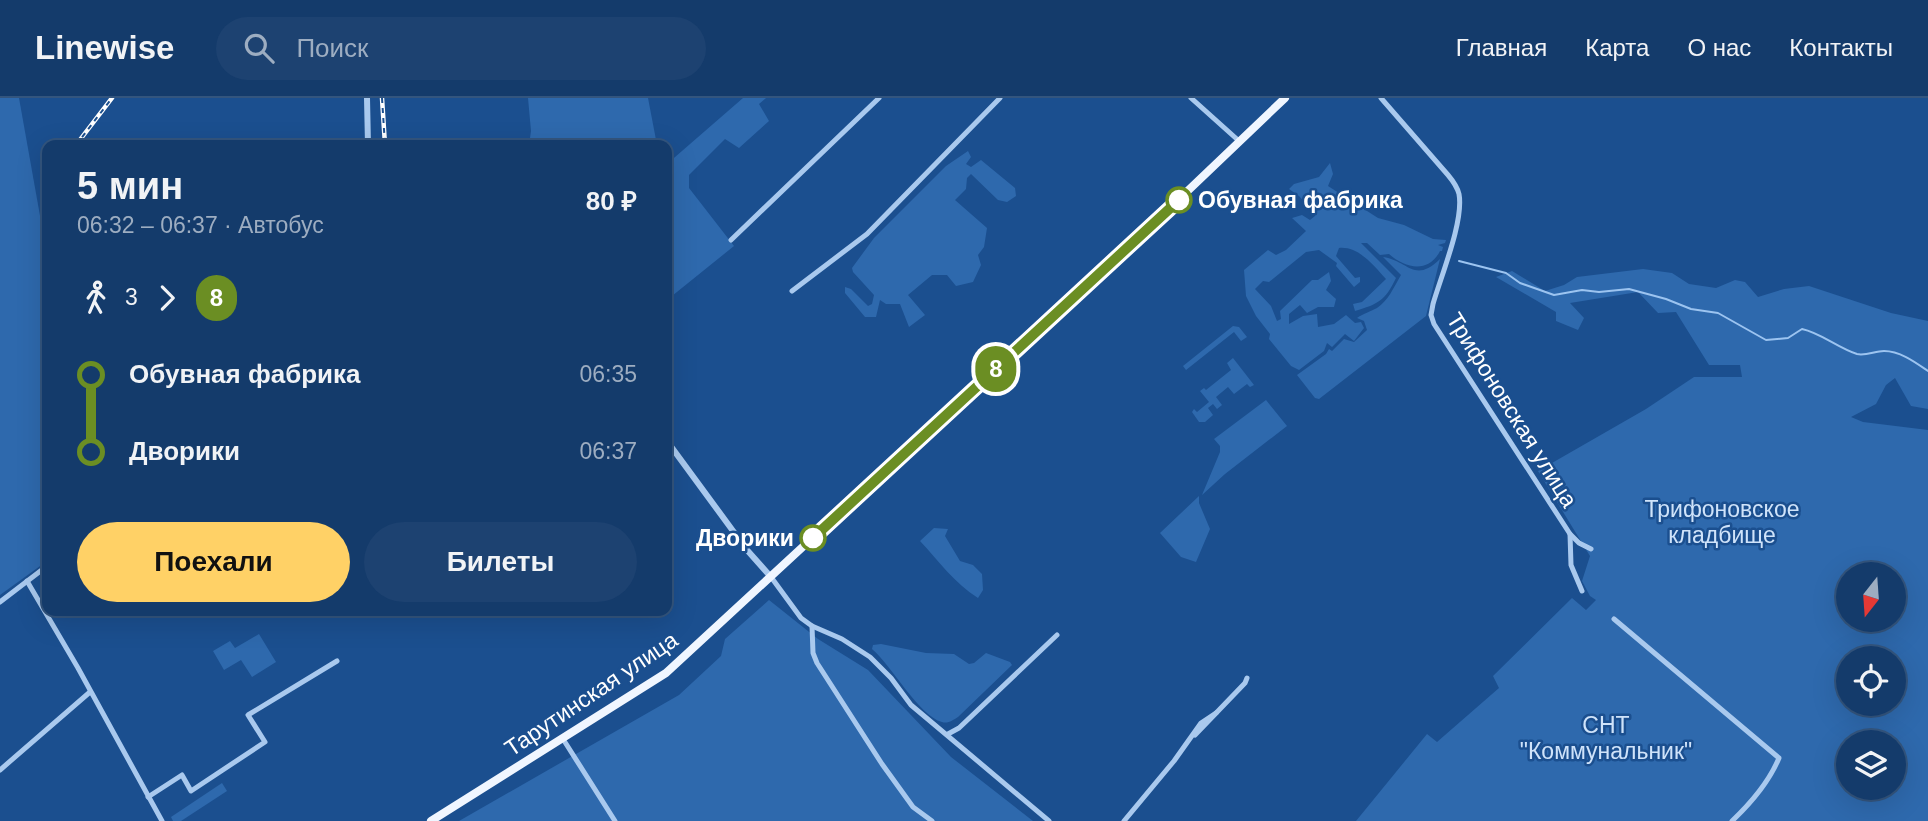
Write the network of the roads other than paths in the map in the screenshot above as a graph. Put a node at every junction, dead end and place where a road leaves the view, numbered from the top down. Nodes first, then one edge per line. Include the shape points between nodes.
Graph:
1 (367, 98) edge
2 (879, 98) edge
3 (1000, 98) edge
4 (1191, 98) edge
5 (1285, 98) edge
6 (1381, 98) edge
7 (368, 140) edge
8 (1239, 141) junction
9 (731, 240) dead end
10 (792, 291) dead end
11 (672, 448) edge
12 (1570, 534) junction
13 (1591, 549) dead end
14 (42, 570) edge
15 (771, 578) junction
16 (27, 582) junction
17 (1582, 592) dead end
18 (0, 602) edge
19 (42, 608) edge
20 (46, 616) edge
21 (1614, 619) dead end
22 (812, 626) junction
23 (1058, 635) dead end
24 (337, 661) dead end
25 (1247, 678) dead end
26 (90, 692) junction
27 (948, 734) junction
28 (563, 739) junction
29 (0, 770) edge
30 (148, 797) junction
31 (162, 821) edge
32 (431, 821) edge
33 (615, 821) edge
34 (933, 821) edge
35 (1049, 821) edge
36 (1124, 821) edge
37 (1732, 821) edge

1 - 7 street
2 - 9 street
3 - 10 street via 867,233
4 - 8 street
5 - 8 main road, Тарутинская улица
6 - 12 street, Трифоновская улица via 1448,175 1459,196 1458,220 1433,304 1434,324
8 - 15 main road, Тарутинская улица
11 - 15 street
12 - 13 street, Трифоновская улица
12 - 17 street via 1571,565
14 - 16 street
15 - 22 street
15 - 28 main road, Тарутинская улица via 666,673
16 - 18 street
16 - 19 street
20 - 26 street
21 - 37 street via 1779,758 1754,799
22 - 27 street via 870,657 911,705
22 - 34 street via 817,663 913,807
23 - 27 street
24 - 30 street via 248,715 265,742 191,791 181,775
25 - 36 street via 1201,723
26 - 29 street
26 - 30 street
27 - 35 street
28 - 32 main road, Тарутинская улица
28 - 33 street
30 - 31 street

